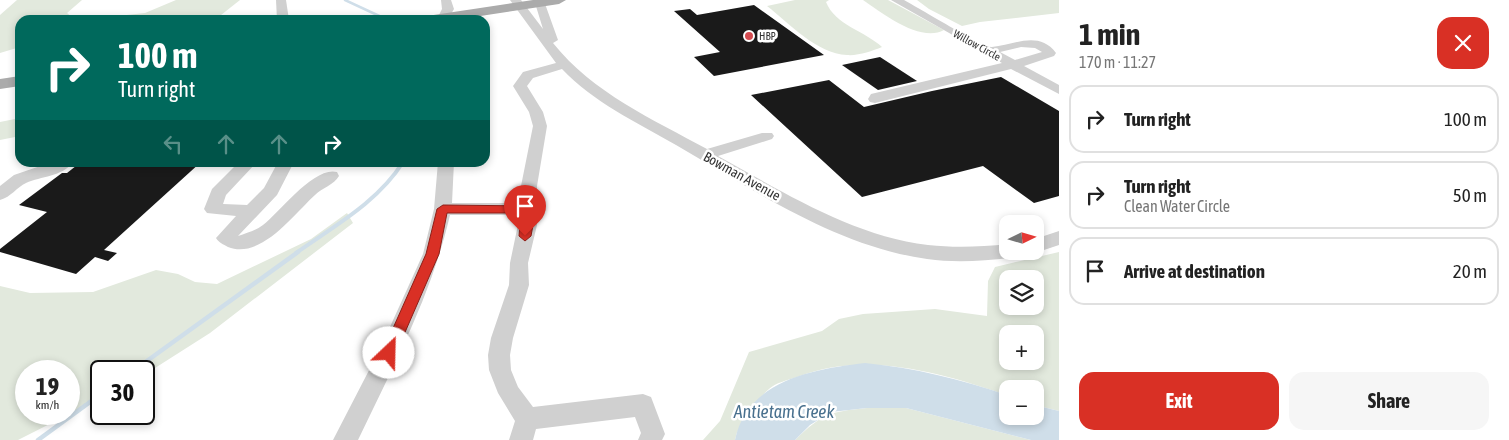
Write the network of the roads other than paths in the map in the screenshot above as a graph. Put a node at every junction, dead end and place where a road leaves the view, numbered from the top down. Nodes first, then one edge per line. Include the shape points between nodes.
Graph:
1 (281, 0) edge
2 (446, 0) edge
3 (559, 0) edge
4 (896, 0) edge
5 (518, 3) edge
6 (540, 3) junction
7 (282, 15) edge
8 (445, 15) edge
9 (455, 15) edge
10 (1051, 39) dead end
11 (974, 43) junction
12 (1034, 43) junction
13 (1008, 48) junction
14 (989, 51) junction
15 (563, 62) junction
16 (1012, 64) junction
17 (15, 82) edge
18 (0, 84) edge
19 (1059, 90) edge
20 (875, 99) dead end
21 (767, 136) dead end
22 (705, 154) junction
23 (56, 167) edge
24 (244, 167) edge
25 (283, 167) edge
26 (446, 167) edge
27 (331, 176) dead end
28 (0, 194) edge
29 (443, 209) junction
30 (527, 209) junction
31 (253, 210) junction
32 (1059, 238) edge
33 (1044, 243) edge
34 (999, 252) edge
35 (524, 430) edge
36 (346, 440) edge
37 (650, 440) edge

1 - 7 street
2 - 8 street via 448,9
3 - 6 main road
4 - 11 street, Willow Circle
5 - 6 main road
5 - 9 main road
5 - 15 street, Bowman Avenue
6 - 15 street via 548,32
10 - 12 street
11 - 13 street via 992,40
11 - 14 street, Willow Circle
12 - 13 street
12 - 16 street via 1050,53
13 - 14 street
14 - 16 street, Willow Circle
15 - 22 street, Bowman Avenue via 601,95
15 - 30 street via 528,76 520,86 536,112 540,126
16 - 19 street, Willow Circle
16 - 20 street
17 - 18 main road
21 - 22 street
22 - 34 street, Bowman Avenue via 833,224 872,239 914,250 956,255
23 - 28 street via 20,179
24 - 31 street via 218,193 213,209
25 - 31 street via 271,191
26 - 29 street
27 - 31 street via 310,190 258,237 237,242 225,238
29 - 30 street
29 - 36 street via 432,254 389,353
30 - 35 street via 528,225 519,263 519,285 499,355 500,370
32 - 33 street
35 - 37 street via 643,405 652,434

